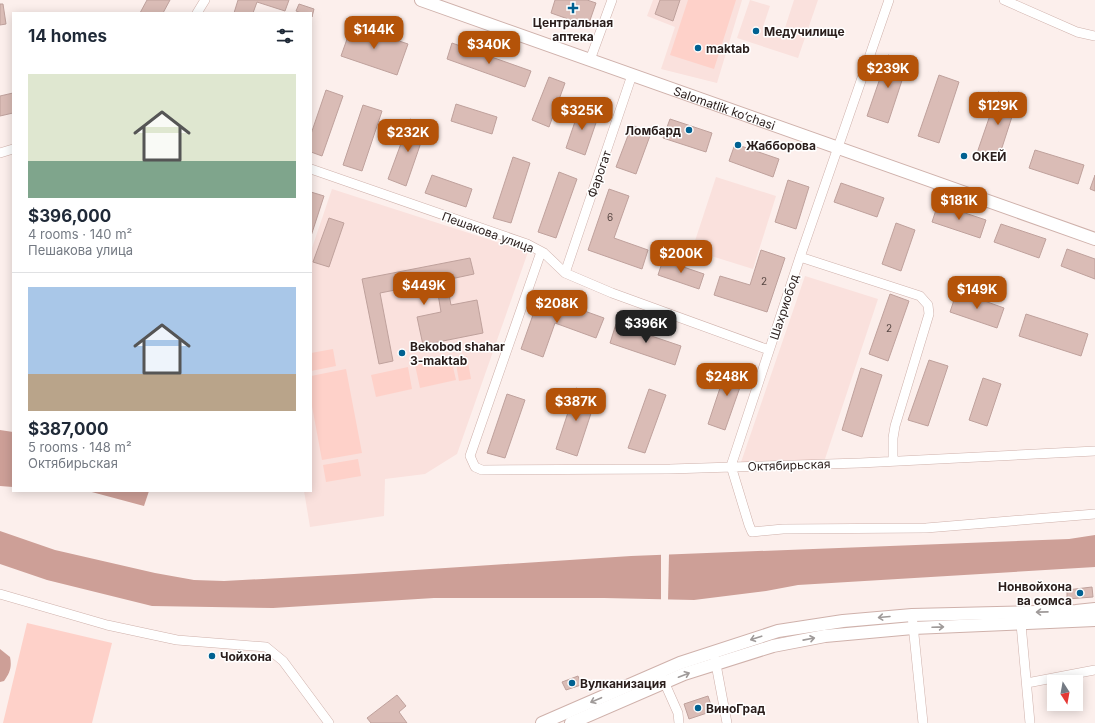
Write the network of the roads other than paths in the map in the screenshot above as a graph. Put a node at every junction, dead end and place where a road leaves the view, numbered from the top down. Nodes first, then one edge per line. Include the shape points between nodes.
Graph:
1 (205, 0) edge
2 (421, 0) edge
3 (612, 0) edge
4 (889, 0) edge
5 (1004, 0) edge
6 (198, 12) edge
7 (1095, 36) edge
8 (590, 60) junction
9 (632, 75) junction
10 (12, 149) edge
11 (838, 149) junction
12 (0, 153) edge
13 (312, 169) edge
14 (1095, 239) edge
15 (541, 252) junction
16 (800, 257) junction
17 (565, 274) junction
18 (770, 350) junction
19 (1095, 451) edge
20 (893, 460) junction
21 (731, 466) junction
22 (1095, 514) edge
23 (0, 594) edge
24 (1095, 609) edge
25 (912, 615) junction
26 (1095, 620) edge
27 (1021, 624) junction
28 (913, 628) junction
29 (714, 652) junction
30 (716, 664) junction
31 (1095, 670) edge
32 (662, 678) junction
33 (1027, 683) junction
34 (329, 723) edge
35 (542, 723) edge
36 (571, 723) edge
37 (679, 723) edge
38 (727, 723) edge
39 (923, 723) edge
40 (1030, 723) edge

1 - 6 street
2 - 8 main road, Salomatlik ko‘chasi
3 - 8 street
4 - 11 street, Шахриобод
5 - 7 street via 1077,32
8 - 9 main road, Salomatlik ko‘chasi
9 - 11 main road, Salomatlik ko‘chasi
9 - 17 street, Фарогат
10 - 12 street
11 - 14 main road, Salomatlik ko‘chasi
11 - 16 street, Шахриобод
13 - 15 street, Пешакова улица via 527,244
15 - 17 street, Пешакова улица
15 - 21 street, Октябирьская via 470,456 475,467 482,470 670,469
16 - 18 street, Шахриобод
16 - 20 street via 920,296 928,305 929,314 895,426
17 - 18 street, Пешакова улица
18 - 21 street, Шахриобод
19 - 20 street, Октябирьская
20 - 21 street, Октябирьская
21 - 22 street via 752,532 784,529 926,528
23 - 34 street via 107,625 177,640 266,647 283,661
24 -> 25 main road
25 - 28 street
25 -> 29 main road via 843,621 778,631
26 - 27 main road
28 -> 27 main road
27 - 33 street
30 -> 28 main road via 773,646 831,634
28 - 39 street
29 - 30 street
29 - 32 main road via 680,663
32 -> 30 main road
30 - 38 street
31 - 33 street
32 -> 35 main road
32 - 36 main road
32 - 37 street via 678,713
33 - 40 street

